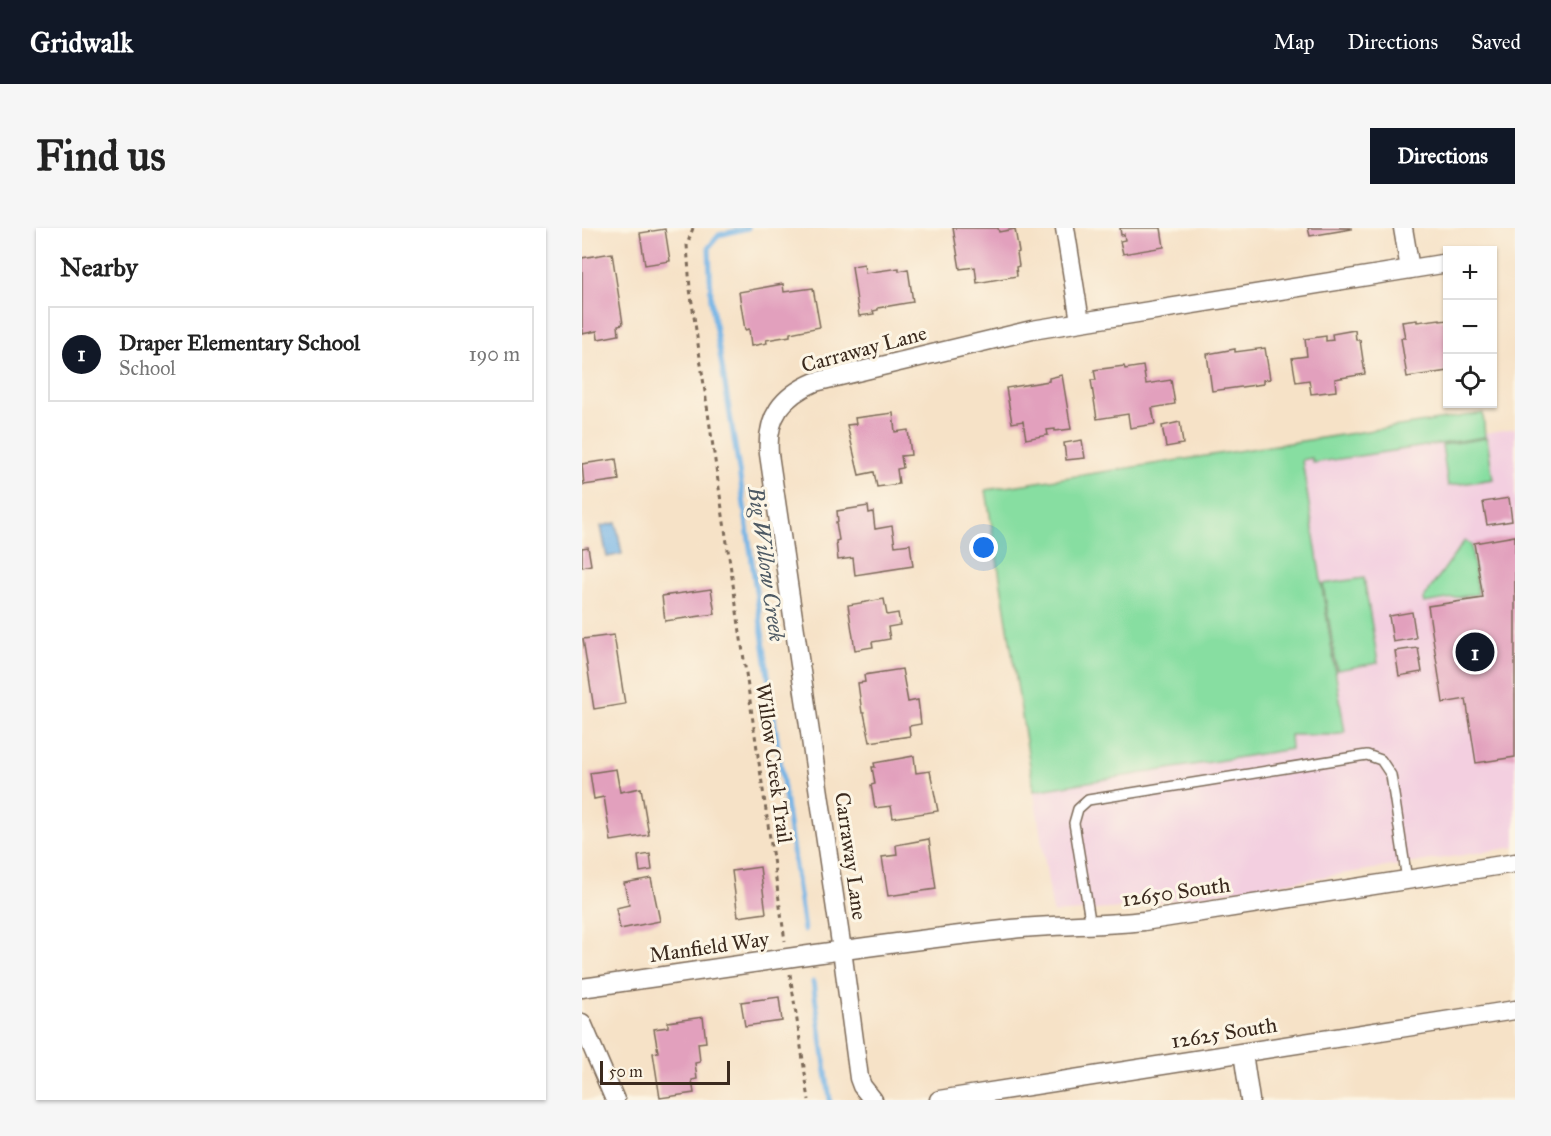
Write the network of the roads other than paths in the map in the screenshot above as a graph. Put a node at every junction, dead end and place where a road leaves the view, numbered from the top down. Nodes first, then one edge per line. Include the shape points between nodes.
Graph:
1 (1065, 228) edge
2 (1403, 228) edge
3 (1443, 264) edge
4 (1410, 269) junction
5 (1080, 321) junction
6 (1515, 863) edge
7 (1407, 880) junction
8 (1091, 926) junction
9 (842, 950) junction
10 (582, 988) edge
11 (1515, 1010) edge
12 (582, 1023) edge
13 (1243, 1053) junction
14 (615, 1100) edge
15 (873, 1100) edge
16 (939, 1100) edge
17 (1250, 1100) edge

1 - 5 street
2 - 4 street
3 - 4 street, Carraway Lane
4 - 5 street, Carraway Lane
5 - 9 street, Carraway Lane via 815,382 794,392 773,421 769,454
6 - 7 street, 12650 South
7 - 8 street, 12650 South
7 - 8 lane via 1391,775 1381,760 1360,756 1088,800 1078,809 1074,823
8 - 9 street, 12650 South via 1029,927
9 - 10 street, Manfield Way
9 - 15 street, Carraway Lane via 860,1078
11 - 13 street, 12625 South
12 - 14 street
13 - 16 street, 12625 South
13 - 17 street

